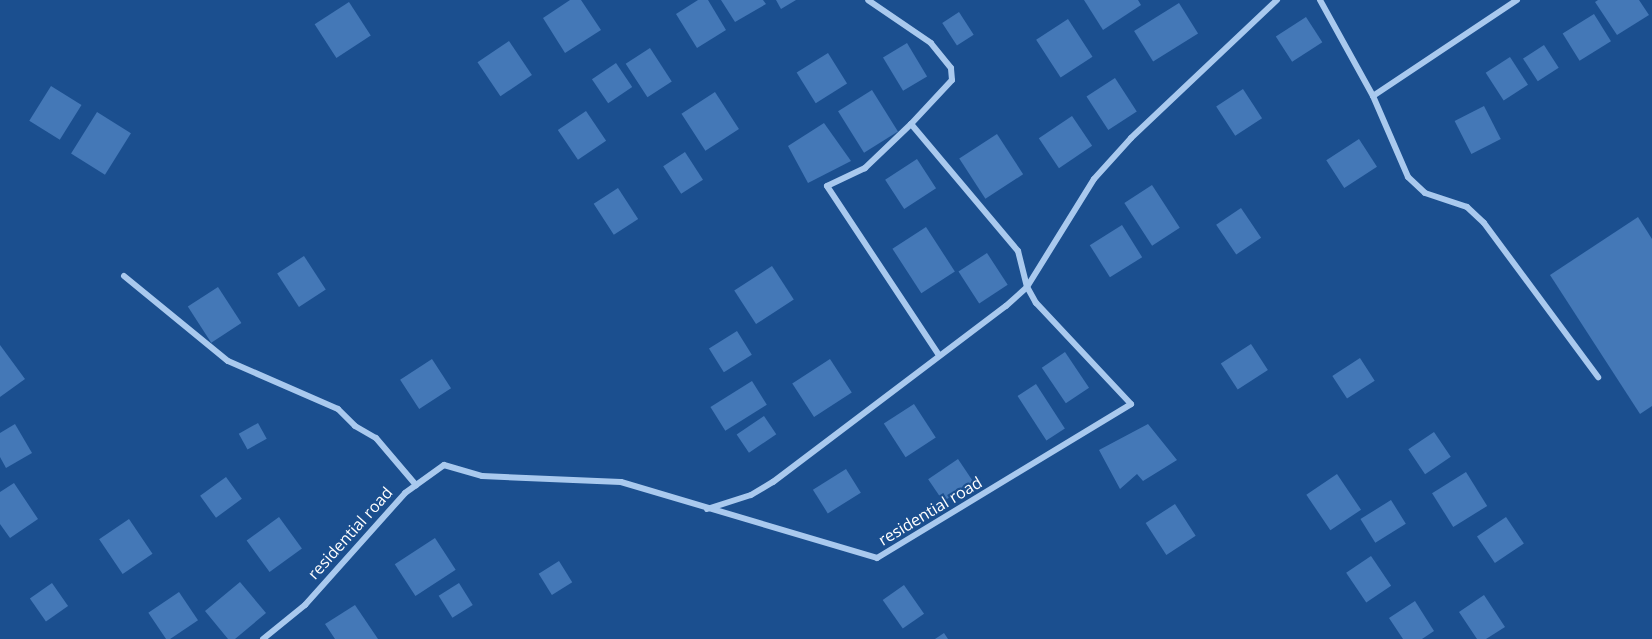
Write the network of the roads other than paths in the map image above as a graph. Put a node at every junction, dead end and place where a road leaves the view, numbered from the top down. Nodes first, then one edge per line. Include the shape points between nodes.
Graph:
1 (868, 0) edge
2 (1277, 0) edge
3 (1320, 0) edge
4 (1517, 0) edge
5 (1373, 96) junction
6 (911, 124) junction
7 (124, 276) dead end
8 (1027, 287) junction
9 (939, 355) junction
10 (1598, 377) dead end
11 (416, 485) junction
12 (707, 510) junction
13 (263, 639) edge

1 - 6 street via 931,43 951,68 952,81
2 - 8 street via 1131,138 1094,179
3 - 5 street
4 - 5 street
5 - 10 street via 1408,177 1425,193 1467,207 1484,223
6 - 8 street, residential road via 1018,251
6 - 9 street via 865,168 827,186
7 - 11 street via 228,361 338,410 376,438
8 - 9 street
8 - 12 street, residential road via 1051,320 1131,404 877,558
9 - 12 street via 773,482 751,495
11 - 12 street, residential road via 444,465 482,476 621,482
11 - 13 street, residential road via 305,605

